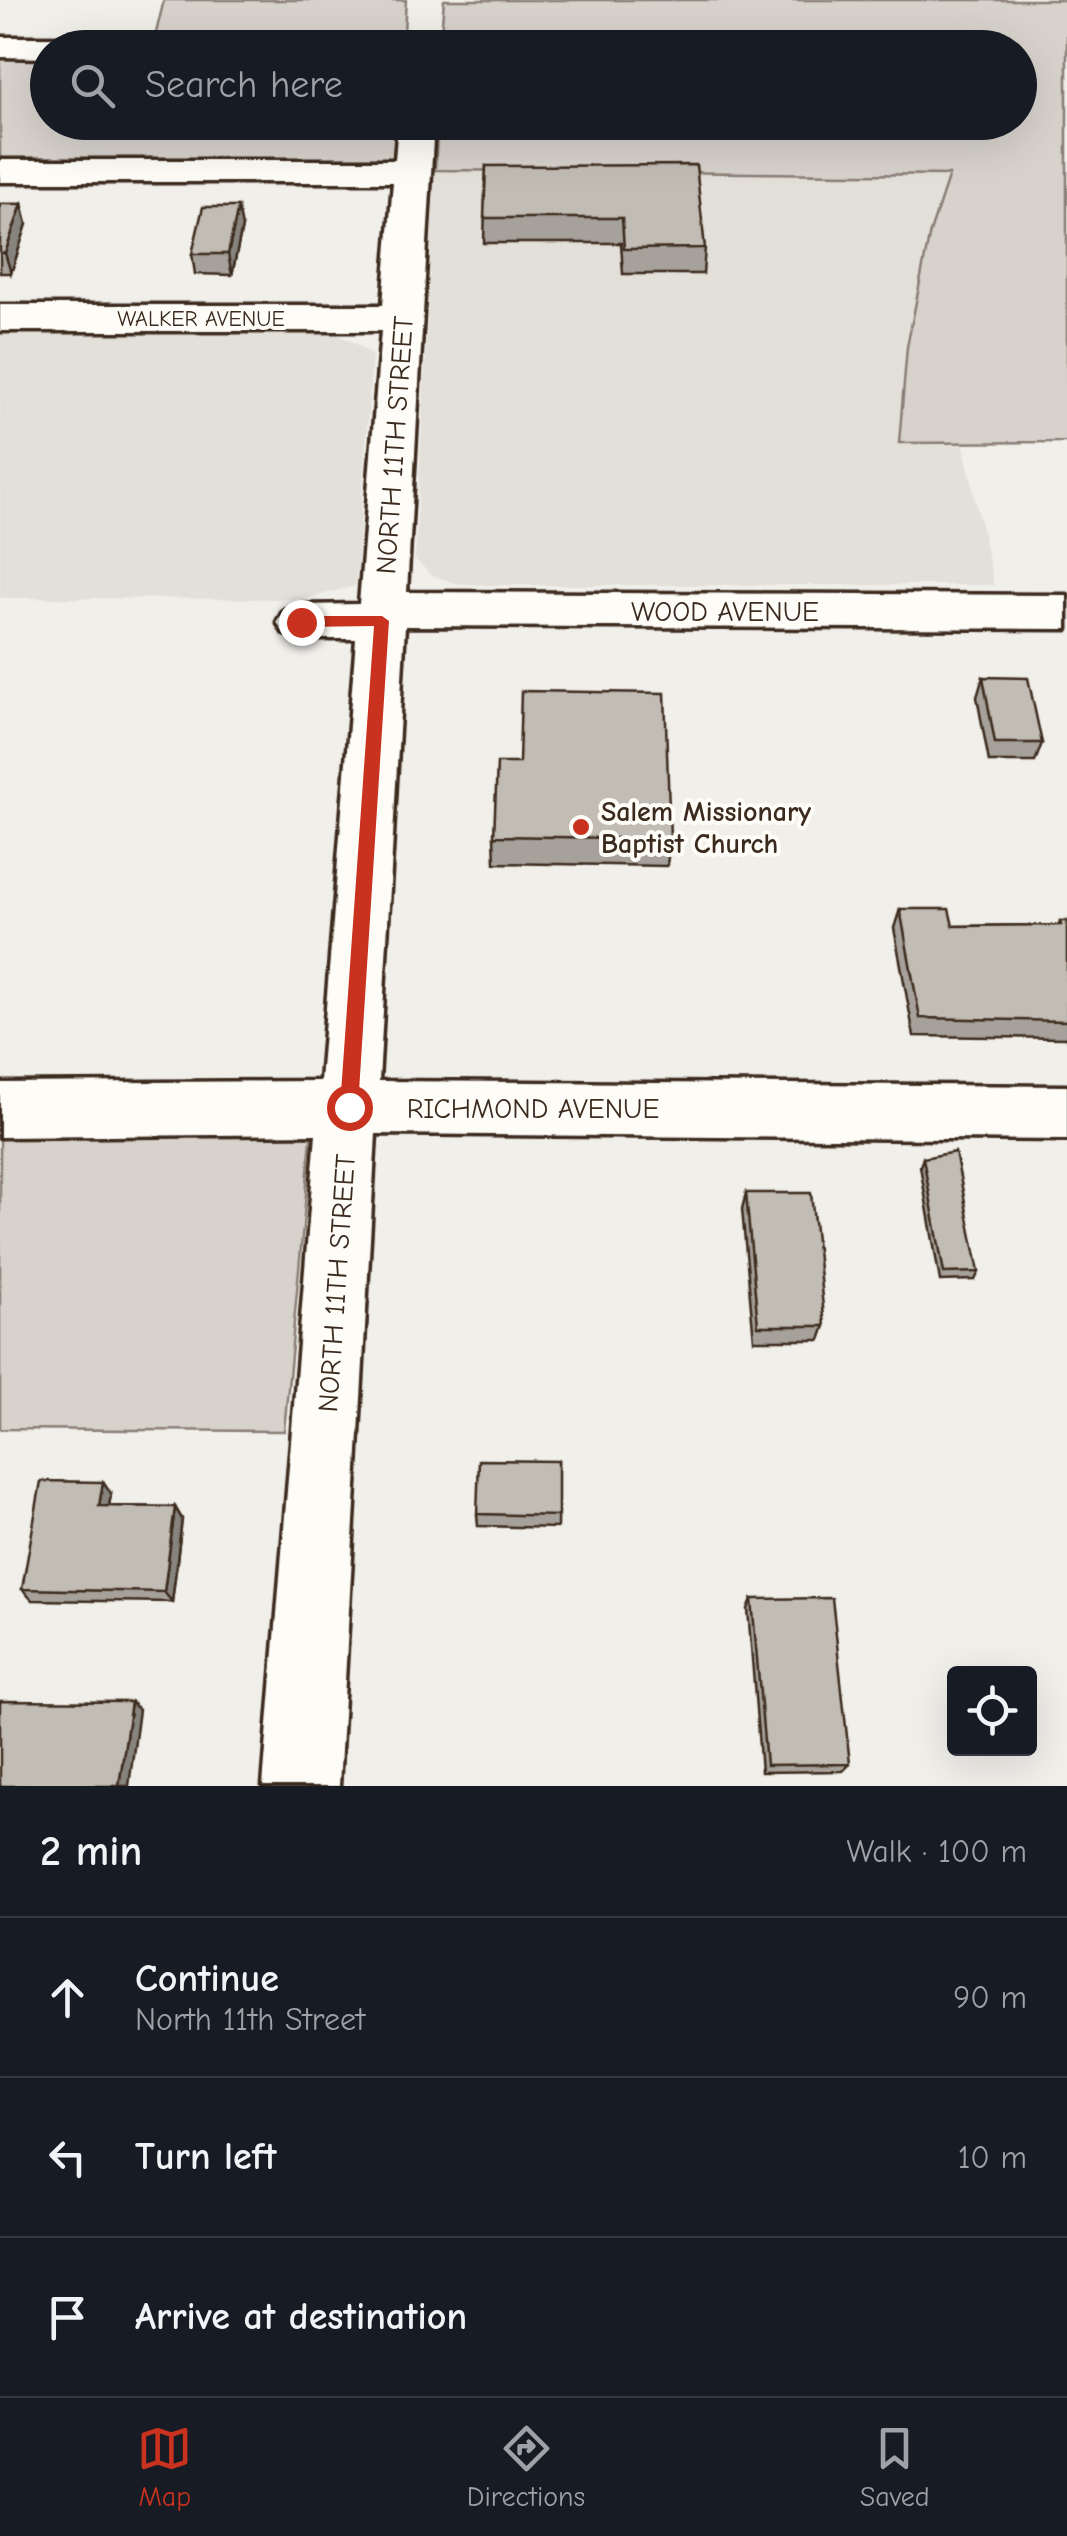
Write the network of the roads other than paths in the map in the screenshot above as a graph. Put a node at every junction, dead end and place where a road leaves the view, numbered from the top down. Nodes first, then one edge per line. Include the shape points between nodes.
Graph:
1 (30, 46) edge
2 (0, 47) edge
3 (415, 140) edge
4 (0, 171) edge
5 (412, 171) junction
6 (0, 318) edge
7 (403, 318) junction
8 (1067, 612) edge
9 (382, 615) junction
10 (301, 622) dead end
11 (349, 1107) junction
12 (0, 1110) edge
13 (1067, 1113) edge
14 (300, 1786) edge

1 - 2 street
3 - 5 street, NORTH 11TH STREET
4 - 5 street
5 - 7 street, NORTH 11TH STREET
6 - 7 street, WALKER AVENUE
7 - 9 street, NORTH 11TH STREET
8 - 9 street, WOOD AVENUE
9 - 10 street, WOOD AVENUE
9 - 11 street, NORTH 11TH STREET
11 - 12 street, RICHMOND AVENUE
11 - 13 street, RICHMOND AVENUE
11 - 14 street, NORTH 11TH STREET

